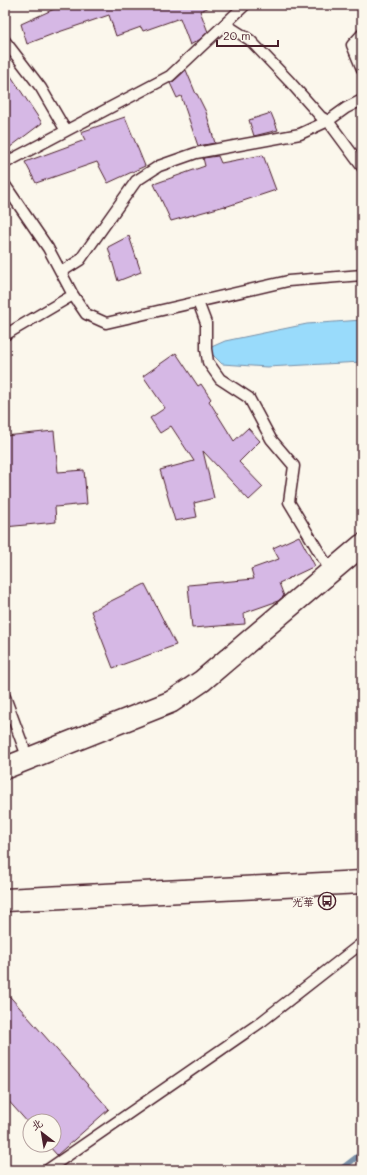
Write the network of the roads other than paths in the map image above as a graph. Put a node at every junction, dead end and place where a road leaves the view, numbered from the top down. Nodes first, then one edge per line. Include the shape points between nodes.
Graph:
1 (245, 5) edge
2 (225, 24) junction
3 (362, 34) edge
4 (5, 41) edge
5 (362, 69) edge
6 (362, 100) edge
7 (328, 122) junction
8 (66, 131) junction
9 (5, 163) edge
10 (362, 167) edge
11 (5, 185) edge
12 (62, 272) junction
13 (362, 275) edge
14 (73, 295) junction
15 (198, 302) junction
16 (5, 335) edge
17 (362, 545) edge
18 (331, 572) junction
19 (5, 697) edge
20 (28, 759) junction
21 (5, 768) edge
22 (362, 882) edge
23 (5, 900) edge
24 (362, 943) edge
25 (47, 1170) edge

1 - 2 lane
2 - 7 lane via 250,40
2 - 8 lane via 170,76
3 - 5 lane via 352,45
4 - 8 lane via 41,88
6 - 7 lane
7 - 10 lane
7 - 12 lane via 300,134 196,153 159,166 136,181 80,260
8 - 9 lane
11 - 12 lane
12 - 14 lane
13 - 15 lane via 288,281
14 - 15 lane via 86,314 106,323
14 - 16 lane
15 - 18 lane via 206,323 208,362 220,379 249,398 270,439 294,466 289,502
17 - 18 street
18 - 20 street via 202,681 170,702
19 - 20 lane
20 - 21 street
22 - 23 main road
24 - 25 lane via 262,1022

